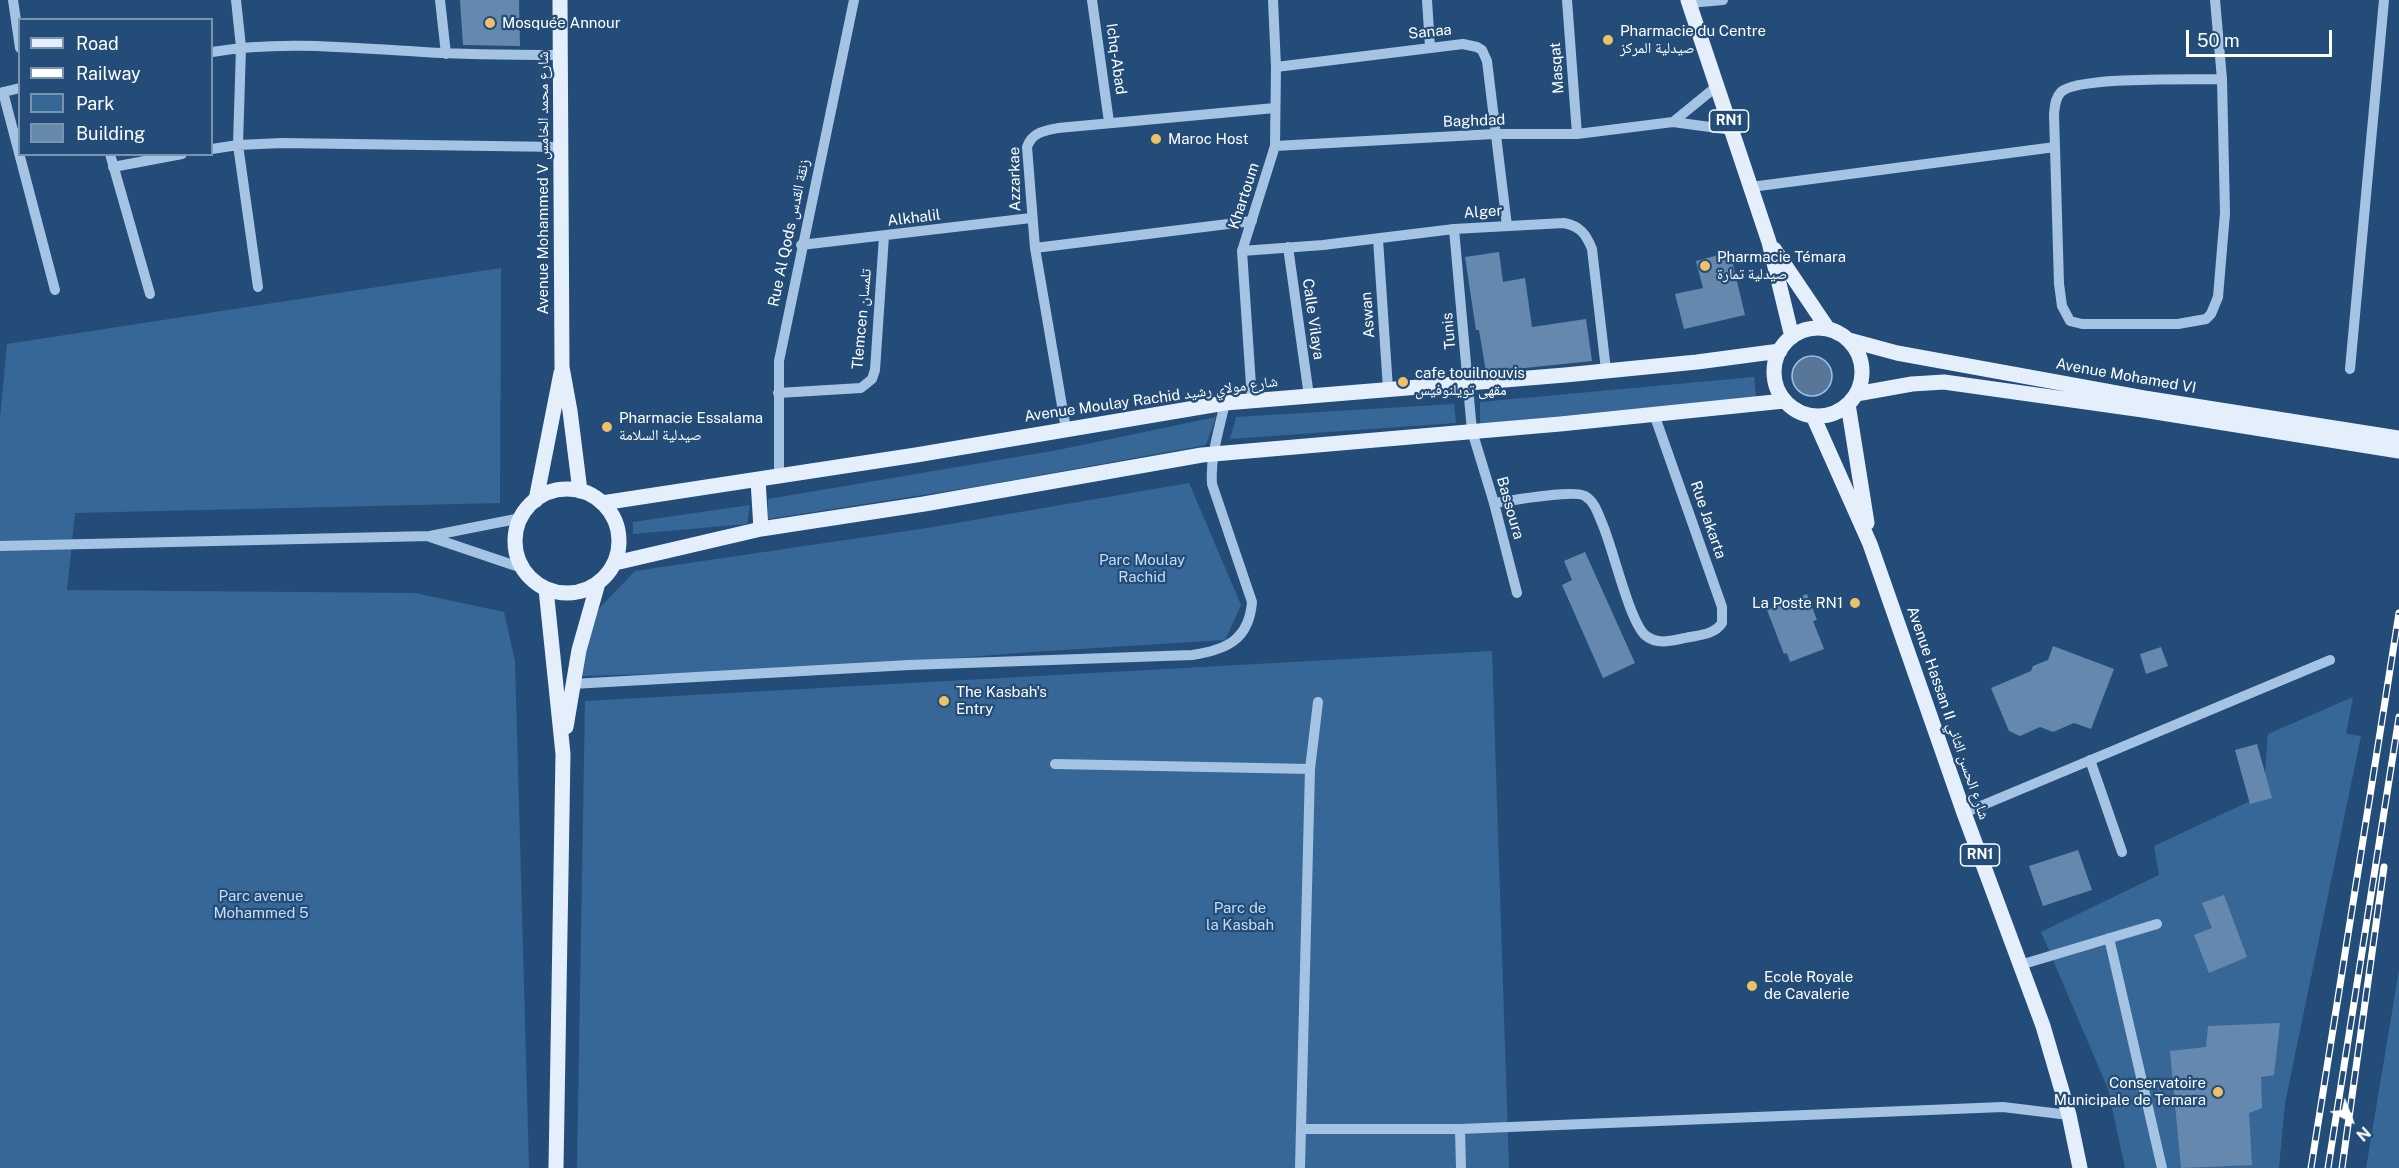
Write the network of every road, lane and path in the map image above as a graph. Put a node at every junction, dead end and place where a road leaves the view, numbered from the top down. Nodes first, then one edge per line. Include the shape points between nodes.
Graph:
1 (13, 0) edge
2 (236, 0) edge
3 (440, 0) edge
4 (560, 0) edge
5 (854, 0) edge
6 (1092, 0) edge
7 (1273, 0) edge
8 (1427, 0) edge
9 (1568, 0) edge
10 (1723, 0) edge
11 (2215, 0) edge
12 (2384, 0) edge
13 (1689, 1) edge
14 (18, 34) edge
15 (242, 47) junction
16 (1430, 47) junction
17 (213, 52) edge
18 (446, 54) junction
19 (561, 55) junction
20 (1276, 67) junction
21 (2222, 79) junction
22 (1718, 86) junction
23 (18, 89) edge
24 (1, 93) edge
25 (1275, 108) junction
26 (1109, 122) junction
27 (1673, 122) junction
28 (1732, 130) junction
29 (1494, 134) junction
30 (1577, 134) junction
31 (238, 145) junction
32 (1275, 146) junction
33 (560, 147) junction
34 (2055, 147) junction
35 (213, 149) edge
36 (18, 155) edge
37 (18, 156) edge
38 (110, 156) edge
39 (171, 156) edge
40 (113, 167) junction
41 (1751, 187) junction
42 (1031, 218) junction
43 (1252, 220) junction
44 (1507, 226) junction
45 (1454, 229) junction
46 (884, 236) junction
47 (1378, 239) junction
48 (1769, 242) junction
49 (801, 245) junction
50 (1035, 248) junction
51 (1288, 248) junction
52 (1242, 251) junction
53 (258, 286) dead end
54 (55, 290) dead end
55 (150, 294) dead end
56 (1828, 329) junction
57 (1792, 337) junction
58 (1849, 340) junction
59 (1780, 351) junction
60 (562, 367) junction
61 (2350, 369) dead end
62 (1606, 370) junction
63 (1468, 382) junction
64 (1388, 389) junction
65 (778, 393) junction
66 (1309, 396) junction
67 (1852, 399) junction
68 (1252, 400) junction
69 (1784, 400) junction
70 (1225, 404) junction
71 (1654, 414) junction
72 (1813, 416) junction
73 (1066, 429) junction
74 (1472, 431) junction
75 (2399, 438) edge
76 (2376, 441) junction
77 (2399, 451) edge
78 (1213, 454) junction
79 (779, 476) junction
80 (758, 480) junction
81 (580, 491) junction
82 (536, 500) junction
83 (602, 503) junction
84 (1494, 503) junction
85 (521, 518) junction
86 (761, 529) junction
87 (430, 537) junction
88 (1870, 544) junction
89 (0, 546) edge
90 (615, 563) junction
91 (522, 568) junction
92 (598, 583) junction
93 (546, 589) junction
94 (1517, 593) dead end
95 (2330, 660) dead end
96 (572, 684) junction
97 (1318, 702) dead end
98 (562, 754) junction
99 (2090, 760) junction
100 (1055, 764) dead end
101 (1310, 769) junction
102 (1964, 813) junction
103 (2122, 852) dead end
104 (2157, 924) dead end
105 (2109, 938) junction
106 (2020, 965) junction
107 (2069, 1115) junction
108 (1301, 1129) junction
109 (1460, 1129) junction
110 (556, 1168) edge
111 (1300, 1168) edge
112 (1461, 1168) edge
113 (2080, 1168) edge
114 (2162, 1168) edge

1 - 14 street
2 - 15 street
3 - 18 street
4 - 19 main road, Avenue Mohammed V شارع محمد الخامس
5 - 49 street, Rue Al Qods زنقة القدس
6 - 26 street, Ichq-Abad
7 - 20 street, Khartoum
8 - 16 street
9 - 30 street, Masqat
10 - 13 street
11 - 21 street
12 - 61 street
13 - 22 main road, RN1
15 - 17 street
15 - 18 street via 317,46
15 - 31 street
16 - 20 street, Sanaa
16 - 29 street, Sanaa via 1463,44 1482,50 1487,61
18 - 19 street
19 - 33 main road, Avenue Mohammed V شارع محمد الخامس
20 - 25 street, Khartoum
21 - 34 street via 2100,82 2069,87 2056,100
21 - 34 street via 2224,224 2218,297 2206,319 2178,324 2070,321 2061,306 2059,284
22 - 27 street
22 - 28 main road, RN1
23 - 24 street
24 - 36 street
25 - 26 street, Azzarkae
25 - 32 street, Khartoum
26 - 42 street, Azzarkae via 1042,131 1029,140
27 - 28 street, Baghdad
27 - 30 street, Baghdad
28 - 41 main road, RN1
29 - 30 street, Baghdad
29 - 32 street, Baghdad
29 - 44 street, Sanaa
31 - 33 street via 347,142
31 - 35 street
31 - 53 street
32 - 43 street, Khartoum
33 - 60 main road, Avenue Mohammed V شارع محمد الخامس
34 - 41 street
37 - 54 street
38 - 40 street
39 - 40 street
40 - 55 street
41 - 48 main road, RN1
42 - 46 street, Alkhalil
42 - 50 street, Azzarkae
43 - 50 street
43 - 52 street, Khartoum
44 - 45 street, Alger
44 - 62 street, Alger via 1564,223 1583,232 1592,249
45 - 47 street, Alger
45 - 63 street, Tunis
46 - 49 street, Alkhalil
46 - 65 street, Tlemcen تلمسان via 872,379 861,388
47 - 51 street, Alger
47 - 64 street, Aswan
48 - 56 main road, RN1
48 - 57 main road, RN1
49 - 65 street, Rue Al Qods زنقة القدس via 779,361
50 - 73 street, Azzarkae
51 - 52 street, Alger
51 - 66 street, Calle Vilaya
52 - 68 street, Khartoum
56 - 57 main road via 1815,328
56 - 58 main road, RN1
57 - 59 main road
58 - 67 main road, RN1 via 1862,366 1861,383
58 - 76 main road, Avenue Mohamed VI via 1897,353
59 - 62 main road, Avenue Moulay Rachid شارع مولاي رشيد
59 - 69 main road via 1774,376
60 - 81 main road
60 - 82 main road
62 - 63 main road, Avenue Moulay Rachid شارع مولاي رشيد
63 - 64 main road, Avenue Moulay Rachid شارع مولاي رشيد
63 - 74 street, Tunis
64 - 66 main road, Avenue Moulay Rachid شارع مولاي رشيد
65 - 79 street, Rue Al Qods زنقة القدس
66 - 68 main road, Avenue Moulay Rachid شارع مولاي رشيد
67 - 72 main road via 1838,412
67 - 76 main road, Avenue Mohamed VI via 1911,384 1944,382
67 - 88 main road, Avenue Hassan II شارع الحسن الثاني / RN1
68 - 70 main road, Avenue Moulay Rachid شارع مولاي رشيد
69 - 71 main road
69 - 72 main road via 1792,408
70 - 73 main road, Avenue Moulay Rachid شارع مولاي رشيد
70 - 78 street
71 - 74 main road
71 - 84 street, Rue Jakarta via 1722,607 1722,623 1712,633 1670,641 1646,636 1634,618 1602,522 1585,496 1564,494
72 - 88 main road, Avenue Hassan II شارع الحسن الثاني / RN1
73 - 79 main road, Avenue Moulay Rachid شارع مولاي رشيد
74 - 78 main road
74 - 84 street, Bassoura
75 - 76 main road, Avenue Mohamed VI
76 - 77 main road, Avenue Mohamed VI
78 - 86 main road
78 - 96 street via 1212,484 1252,602 1251,619 1243,632 1231,644 1214,652
79 - 80 main road, Avenue Moulay Rachid شارع مولاي رشيد
80 - 83 main road, Avenue Moulay Rachid شارع مولاي رشيد
80 - 86 main road
81 - 82 main road via 550,492
81 - 83 main road
82 - 85 main road
83 - 90 main road via 618,531
84 - 94 street, Bassoura
85 - 87 street
85 - 91 main road via 515,535
86 - 90 main road
87 - 89 street
87 - 91 street
88 - 102 main road, Avenue Hassan II شارع الحسن الثاني / RN1
90 - 92 main road
91 - 93 main road
92 - 93 main road via 574,593
92 - 96 main road
93 - 98 main road
95 - 99 street
96 - 98 main road
97 - 101 street
98 - 110 main road
99 - 102 street
99 - 103 street
100 - 101 street
101 - 108 street
102 - 106 main road, Avenue Hassan II شارع الحسن الثاني / RN1
104 - 105 street
105 - 106 street
105 - 114 street
106 - 107 main road, Avenue Hassan II شارع الحسن الثاني / RN1
107 - 109 street via 2003,1107
107 - 113 main road, Avenue Hassan II شارع الحسن الثاني / RN1
108 - 109 street
108 - 111 street
109 - 112 street

